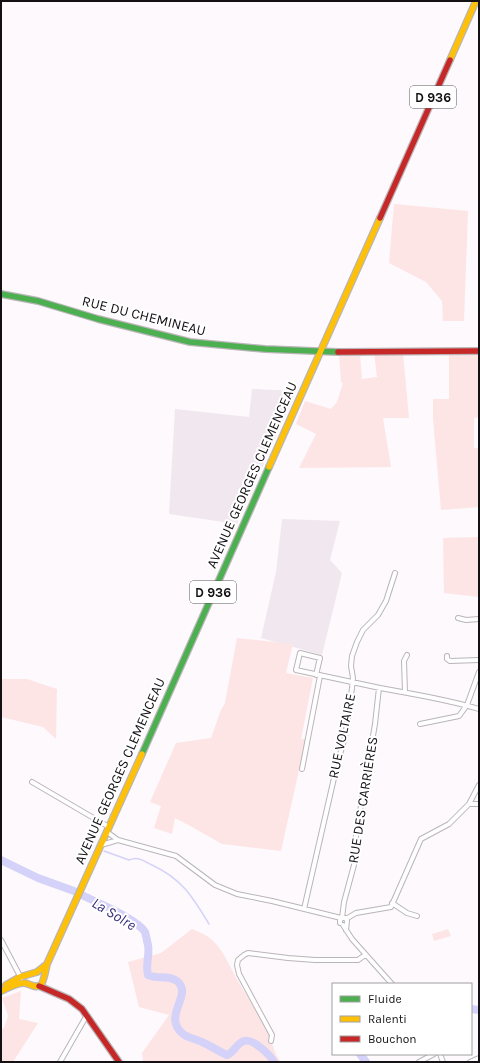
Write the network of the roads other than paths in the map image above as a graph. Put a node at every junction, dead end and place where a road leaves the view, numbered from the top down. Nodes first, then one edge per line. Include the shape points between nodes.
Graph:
1 (476, 1) edge
2 (1, 294) edge
3 (479, 350) edge
4 (320, 352) junction
5 (395, 573) dead end
6 (458, 618) dead end
7 (479, 619) edge
8 (407, 655) dead end
9 (447, 656) dead end
10 (479, 660) edge
11 (479, 672) edge
12 (318, 675) junction
13 (353, 682) junction
14 (379, 688) junction
15 (405, 692) junction
16 (467, 705) junction
17 (479, 709) edge
18 (420, 724) dead end
19 (302, 769) dead end
20 (32, 782) dead end
21 (479, 785) edge
22 (469, 804) junction
23 (479, 804) edge
24 (108, 830) junction
25 (118, 840) junction
26 (101, 845) junction
27 (391, 905) junction
28 (304, 909) junction
29 (416, 916) dead end
30 (344, 921) junction
31 (1, 940) edge
32 (365, 955) junction
33 (47, 964) junction
34 (34, 973) junction
35 (20, 978) junction
36 (41, 982) junction
37 (391, 983) edge
38 (23, 984) junction
39 (31, 985) junction
40 (1, 988) edge
41 (1, 991) edge
42 (87, 1015) junction
43 (271, 1041) dead end
44 (432, 1055) edge
45 (479, 1058) edge
46 (60, 1062) edge
47 (120, 1062) edge
48 (419, 1062) edge
49 (470, 1062) edge

1 - 4 main road, AVENUE GEORGES CLEMENCEAU / D 936
2 - 4 main road, RUE DU CHEMINEAU via 38,301 190,342
3 - 4 main road, RUE DU CHEMINEAU
4 - 24 main road, AVENUE GEORGES CLEMENCEAU / D 936
5 - 13 street, RUE VOLTAIRE via 386,601 378,615 362,630 357,642 351,666
6 - 7 street
8 - 15 street via 404,661
9 - 10 street via 450,661
11 - 16 street
12 - 12 street via 296,670 300,653 320,658
12 - 13 street
12 - 19 street
13 - 14 street
13 - 28 street, RUE VOLTAIRE via 345,737
14 - 15 street
14 - 30 street, RUE DES CARRIÈRES via 356,834 354,865 342,912
15 - 16 street
16 - 17 street
16 - 18 street via 459,716
20 - 24 street
21 - 22 street
22 - 23 street
22 - 27 street via 450,824 421,839
24 - 25 street
24 - 26 main road, AVENUE GEORGES CLEMENCEAU / D 936
25 - 26 street
25 - 28 street via 176,856 215,885 237,894
26 - 33 main road, AVENUE GEORGES CLEMENCEAU / D 936
27 - 29 street
27 - 30 street via 356,913
28 - 30 street
30 - 32 street, RUE DES CARRIÈRES via 348,935
31 - 35 street
32 - 37 street, RUE DES CARRIÈRES
32 - 43 street via 358,960 315,960 248,953 240,958 237,965 238,974 272,1035
33 - 34 main road, AVENUE GEORGES CLEMENCEAU / D 936
33 - 36 main road, AVENUE GEORGES CLEMENCEAU / D 936
34 - 35 main road, D 936
34 - 36 main road via 40,974
34 - 39 main road via 29,978
35 - 38 street
35 - 40 main road, D 936
36 - 39 main road via 34,987
36 - 42 main road via 47,991 73,1001
38 - 39 main road
38 - 41 main road
42 - 46 street
42 - 47 main road
44 - 48 street
45 - 49 street

